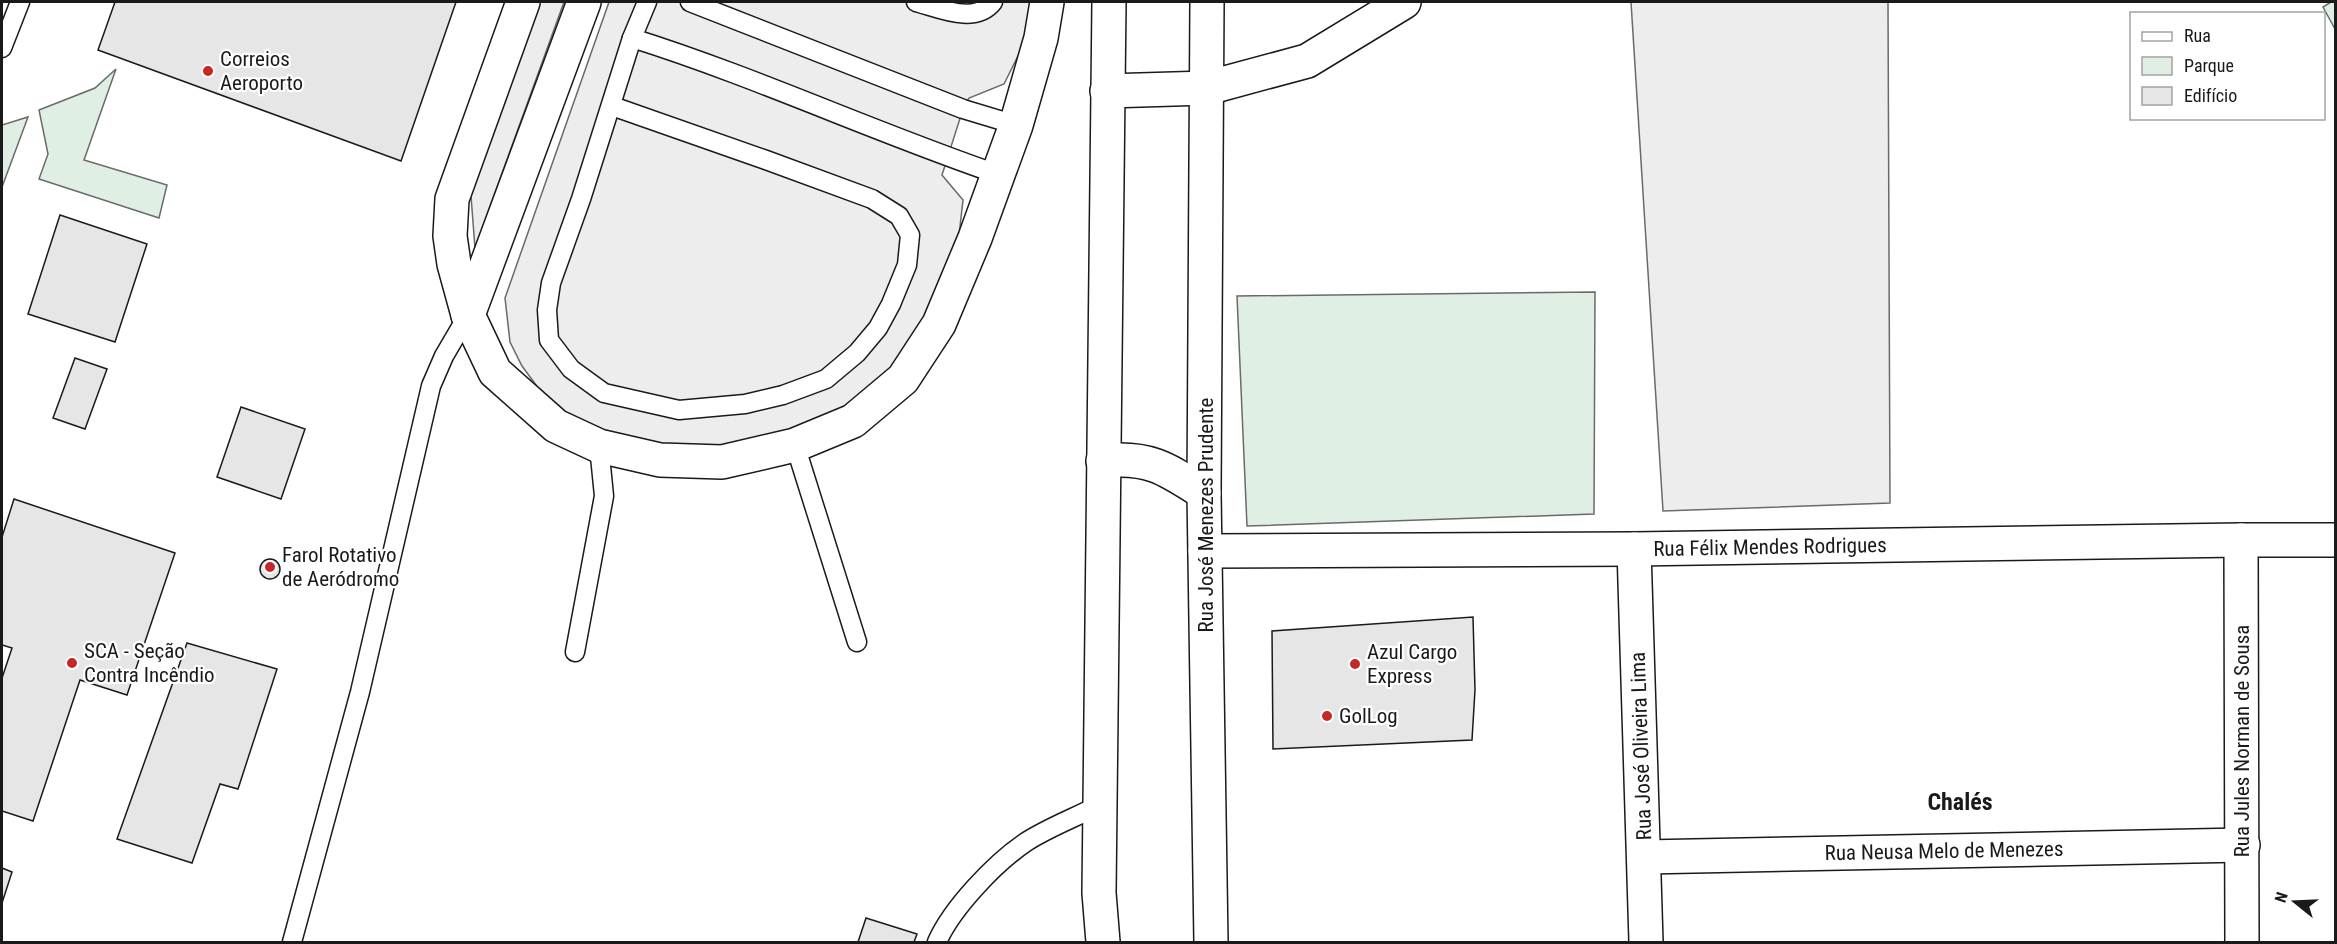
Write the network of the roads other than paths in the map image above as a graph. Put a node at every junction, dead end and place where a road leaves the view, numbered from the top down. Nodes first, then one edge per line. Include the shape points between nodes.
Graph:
1 (20, 2) edge
2 (523, 2) edge
3 (584, 2) edge
4 (647, 2) edge
5 (690, 2) edge
6 (916, 2) edge
7 (993, 2) edge
8 (1047, 2) edge
9 (1109, 2) edge
10 (1207, 2) edge
11 (1404, 2) edge
12 (632, 38) junction
13 (2, 48) edge
14 (1207, 88) junction
15 (1107, 91) junction
16 (612, 106) junction
17 (1016, 125) junction
18 (997, 174) junction
19 (468, 315) junction
20 (795, 445) junction
21 (599, 446) junction
22 (1103, 461) junction
23 (1204, 493) junction
24 (2241, 540) junction
25 (2336, 540) edge
26 (1634, 549) junction
27 (1205, 551) junction
28 (857, 642) dead end
29 (575, 652) dead end
30 (1101, 804) junction
31 (2242, 845) junction
32 (1644, 857) junction
33 (292, 942) edge
34 (937, 942) edge
35 (1102, 942) edge
36 (1211, 942) edge
37 (1646, 942) edge
38 (2242, 942) edge

1 - 13 lane
2 - 19 street via 452,199 450,236
3 - 19 street
4 - 12 lane
5 - 17 lane via 963,109
6 - 7 lane via 959,14 977,12
8 - 17 street
9 - 15 street
10 - 14 street, Rua José Menezes Prudente
11 - 14 street via 1306,60
12 - 16 lane
12 - 18 lane via 698,58
14 - 15 street
14 - 23 street, Rua José Menezes Prudente
15 - 22 street
16 - 16 lane via 551,283 547,310 549,340 571,369 604,393 680,410 745,404 783,395 826,379 857,353 882,320 907,265 910,235 899,216 872,199
17 - 18 street
18 - 20 street via 939,324 903,379 853,421
19 - 21 street via 495,372 556,426
19 - 33 lane via 431,386 360,692
20 - 21 street via 723,462 660,460
20 - 28 lane
21 - 29 lane via 604,496
22 - 23 street via 1151,463
22 - 30 street
23 - 27 street, Rua José Menezes Prudente
24 - 25 street, Rua Félix Mendes Rodrigues
24 - 26 street, Rua Félix Mendes Rodrigues
24 - 31 street, Rua Jules Norman de Sousa
26 - 27 street, Rua Félix Mendes Rodrigues
26 - 32 street, Rua José Oliveira Lima
27 - 36 street, Rua José Menezes Prudente
30 - 34 lane via 1028,842 997,865 967,898
30 - 35 street
31 - 32 street, Rua Neusa Melo de Menezes
31 - 38 street, Rua Jules Norman de Sousa
32 - 37 street, Rua José Oliveira Lima

